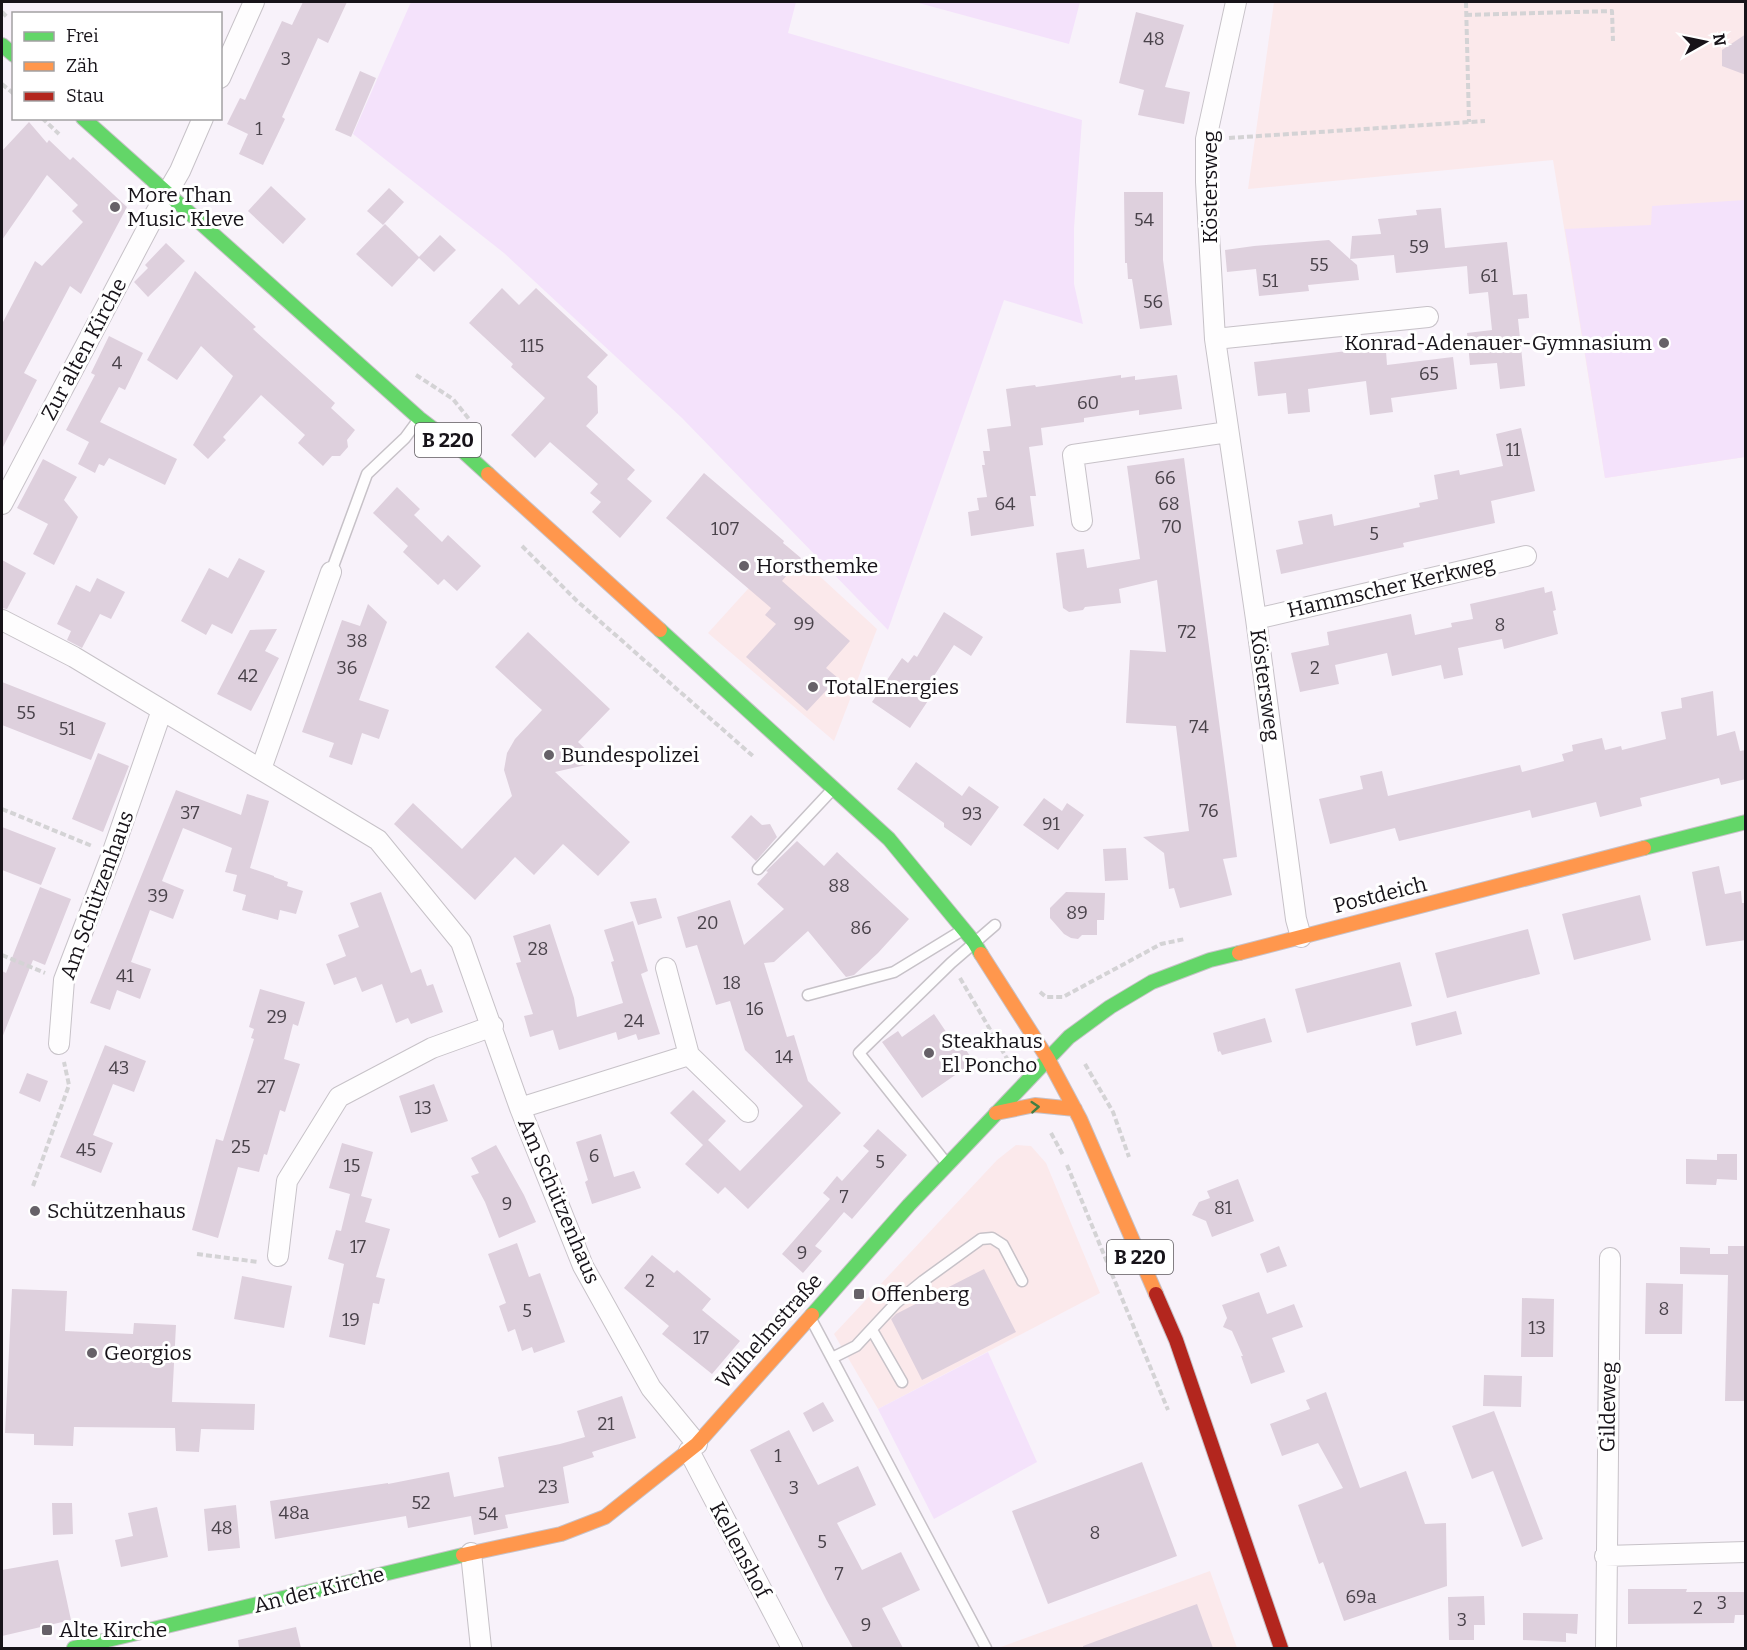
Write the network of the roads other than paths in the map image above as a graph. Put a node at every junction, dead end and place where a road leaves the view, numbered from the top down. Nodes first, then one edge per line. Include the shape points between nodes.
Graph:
1 (254, 2) edge
2 (1236, 2) edge
3 (222, 74) edge
4 (86, 120) edge
5 (201, 120) edge
6 (168, 195) junction
7 (1428, 317) dead end
8 (1215, 339) junction
9 (419, 418) junction
10 (1228, 432) junction
11 (2, 504) edge
12 (1082, 521) dead end
13 (1526, 556) dead end
14 (331, 572) joint
15 (1256, 619) junction
16 (2, 620) edge
17 (162, 710) junction
18 (261, 769) junction
19 (834, 789) junction
20 (1746, 822) edge
21 (758, 869) dead end
22 (995, 926) dead end
23 (964, 930) junction
24 (1301, 937) junction
25 (974, 942) junction
26 (666, 968) dead end
27 (808, 995) dead end
28 (493, 1026) junction
29 (59, 1044) road end
30 (689, 1055) junction
31 (1048, 1059) junction
32 (520, 1108) junction
33 (1075, 1109) junction
34 (748, 1112) dead end
35 (996, 1113) junction
36 (948, 1164) junction
37 (278, 1256) road end
38 (1610, 1258) dead end
39 (1022, 1281) dead end
40 (810, 1317) junction
41 (872, 1330) junction
42 (832, 1358) junction
43 (902, 1382) dead end
44 (693, 1448) junction
45 (1746, 1552) edge
46 (471, 1553) junction
47 (1605, 1556) junction
48 (74, 1648) edge
49 (481, 1648) edge
50 (792, 1648) edge
51 (986, 1648) edge
52 (1281, 1648) edge
53 (1606, 1648) edge

1 - 3 street
2 - 8 street, Köstersweg via 1206,139
4 - 6 main road, B 220
5 - 6 street, Zur alten Kirche
6 - 9 main road, B 220
6 - 11 street, Zur alten Kirche
7 - 8 street
8 - 10 street, Köstersweg
9 - 14 lane via 405,438 367,474
9 - 19 main road, B 220 via 465,453
10 - 12 street via 1073,455
10 - 15 street, Köstersweg
13 - 15 street, Hammscher Kerkweg
14 - 18 street
15 - 24 street, Köstersweg
16 - 17 street, Am Schützenhaus via 74,657
17 - 18 street, Am Schützenhaus
17 - 29 street, Am Schützenhaus via 64,980
18 - 28 street, Am Schützenhaus via 378,840 461,942
19 - 21 lane
19 - 23 main road, B 220 via 889,839
20 - 24 main road, Postdeich
22 - 25 lane
23 - 25 main road, B 220
23 - 27 lane via 894,972
24 - 31 main road, Postdeich via 1210,960 1152,982 1069,1037
25 - 31 main road, B 220
25 - 36 lane via 859,1053
26 - 30 street
28 - 32 street, Am Schützenhaus
28 - 37 street via 432,1048 339,1096 287,1181
30 - 32 street, Am Schützenhaus
30 - 34 street
31 - 33 main road, B 220
31 - 35 main road, Wilhelmstraße
32 - 44 street, Am Schützenhaus via 583,1266 651,1388
33 - 35 main road via 1035,1105
33 - 52 main road, B 220 via 1176,1340
35 - 36 main road, Wilhelmstraße
36 - 40 main road, Wilhelmstraße
38 - 47 street, Gildeweg
39 - 41 lane via 1003,1245 992,1238 981,1239 896,1303
40 - 42 lane
40 - 44 main road, Wilhelmstraße
41 - 42 lane via 856,1346
41 - 43 lane
42 - 51 lane
44 - 46 main road, Wilhelmstraße via 605,1517 561,1534
44 - 50 street, Kellenshof
45 - 47 street
46 - 48 main road, An der Kirche
46 - 49 street
47 - 53 street, Gildeweg

